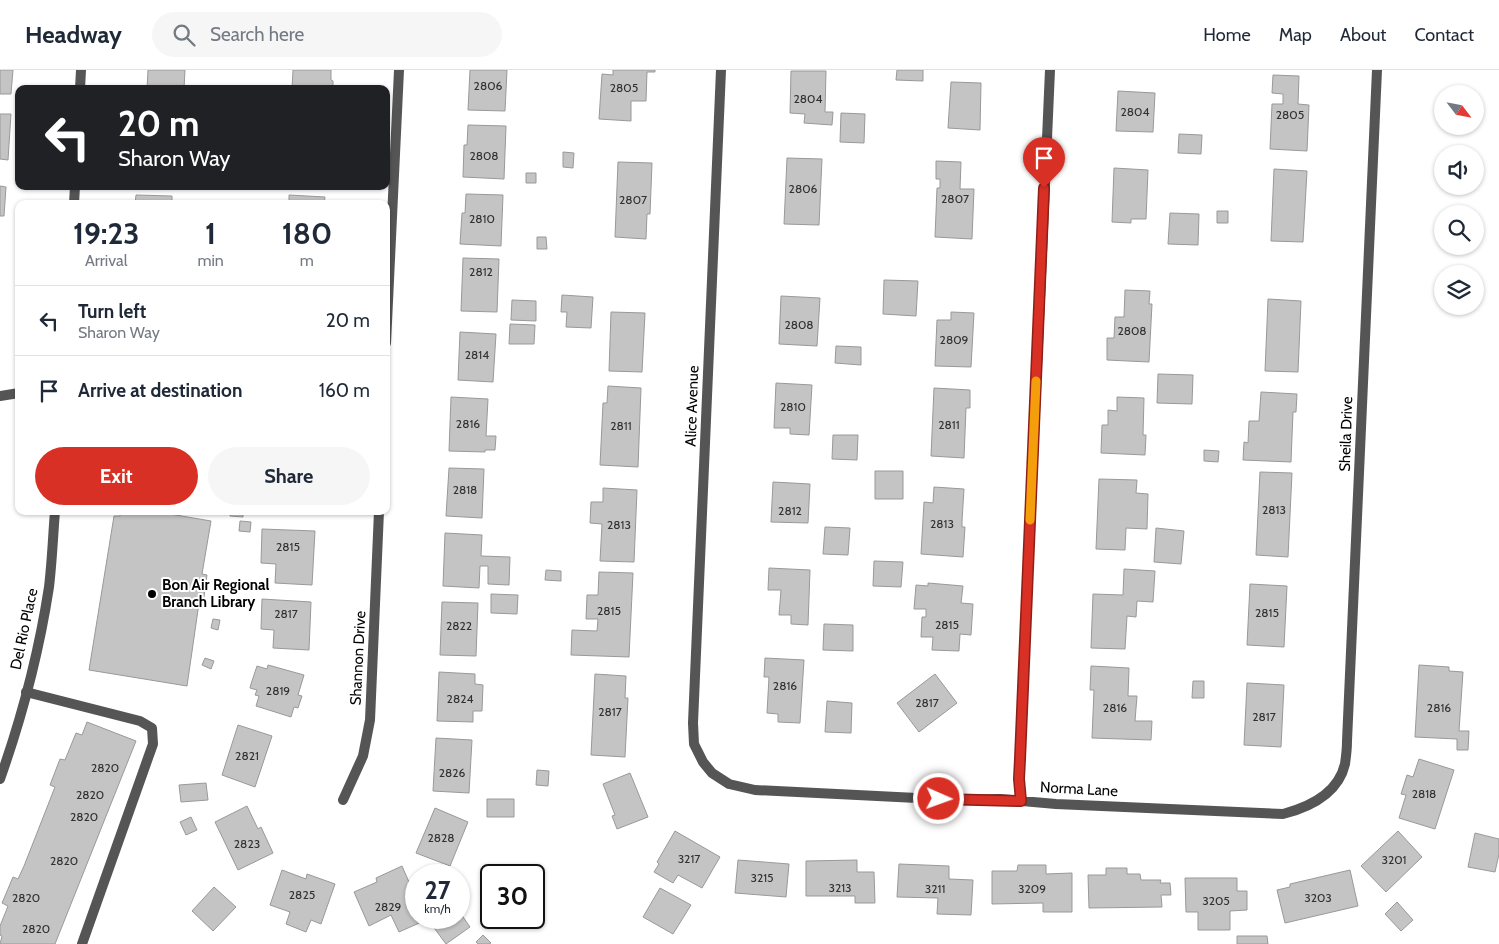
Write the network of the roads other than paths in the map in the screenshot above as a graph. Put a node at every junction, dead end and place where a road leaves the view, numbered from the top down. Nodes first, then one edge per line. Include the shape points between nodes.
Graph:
1 (81, 70) edge
2 (399, 70) edge
3 (721, 70) edge
4 (1050, 70) edge
5 (1377, 70) edge
6 (80, 85) edge
7 (390, 259) edge
8 (15, 394) edge
9 (0, 396) edge
10 (55, 515) edge
11 (379, 515) edge
12 (26, 692) junction
13 (694, 744) joint
14 (0, 779) edge
15 (1328, 794) joint
16 (343, 800) dead end
17 (1021, 801) junction
18 (82, 944) edge

1 - 6 street
2 - 7 street
3 - 13 street, Alice Avenue
4 - 17 street via 1019,779
5 - 15 street, Sheila Drive via 1348,741 1344,766
8 - 9 street
10 - 12 street, Del Rio Place via 49,586
11 - 16 street, Shannon Drive via 370,720 363,756
12 - 14 street, Del Rio Place
12 - 18 street via 140,721 152,728 153,744
13 - 17 street, Norma Lane via 712,773 729,784 755,790
15 - 17 street, Norma Lane via 1318,802 1283,814

